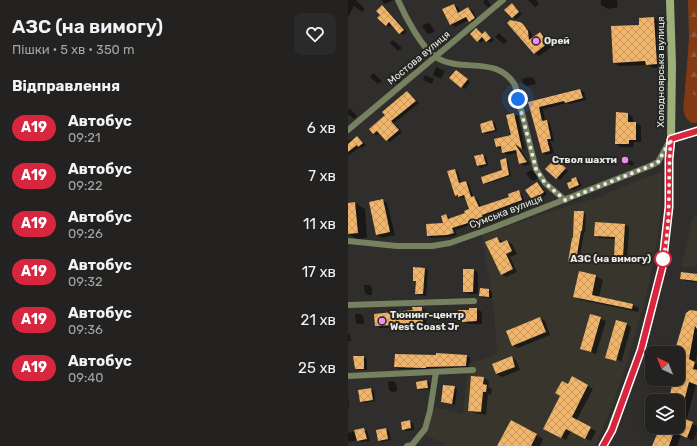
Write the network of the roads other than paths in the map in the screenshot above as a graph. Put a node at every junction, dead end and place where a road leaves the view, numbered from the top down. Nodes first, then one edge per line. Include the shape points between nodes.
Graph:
1 (398, 0) edge
2 (502, 0) edge
3 (670, 0) edge
4 (436, 57) junction
5 (348, 130) edge
6 (697, 131) edge
7 (671, 139) junction
8 (565, 200) junction
9 (348, 241) edge
10 (474, 301) dead end
11 (348, 305) edge
12 (473, 370) dead end
13 (436, 372) junction
14 (348, 376) edge
15 (407, 446) edge
16 (603, 446) edge

1 - 4 street via 414,31
2 - 4 street, Мостова вулиця
3 - 7 main road, Холодноярська вулиця
4 - 5 street, Мостова вулиця
4 - 8 street via 445,62 498,69 511,78 515,85 536,169 545,183
6 - 7 street
7 - 8 street, Сумська вулиця via 658,162
7 - 16 main road, Холодноярська вулиця via 669,207 662,268 641,350 612,430
8 - 9 street, Сумська вулиця via 450,243 397,246
10 - 11 street
12 - 13 street
13 - 14 street
13 - 15 street via 425,429 412,445

